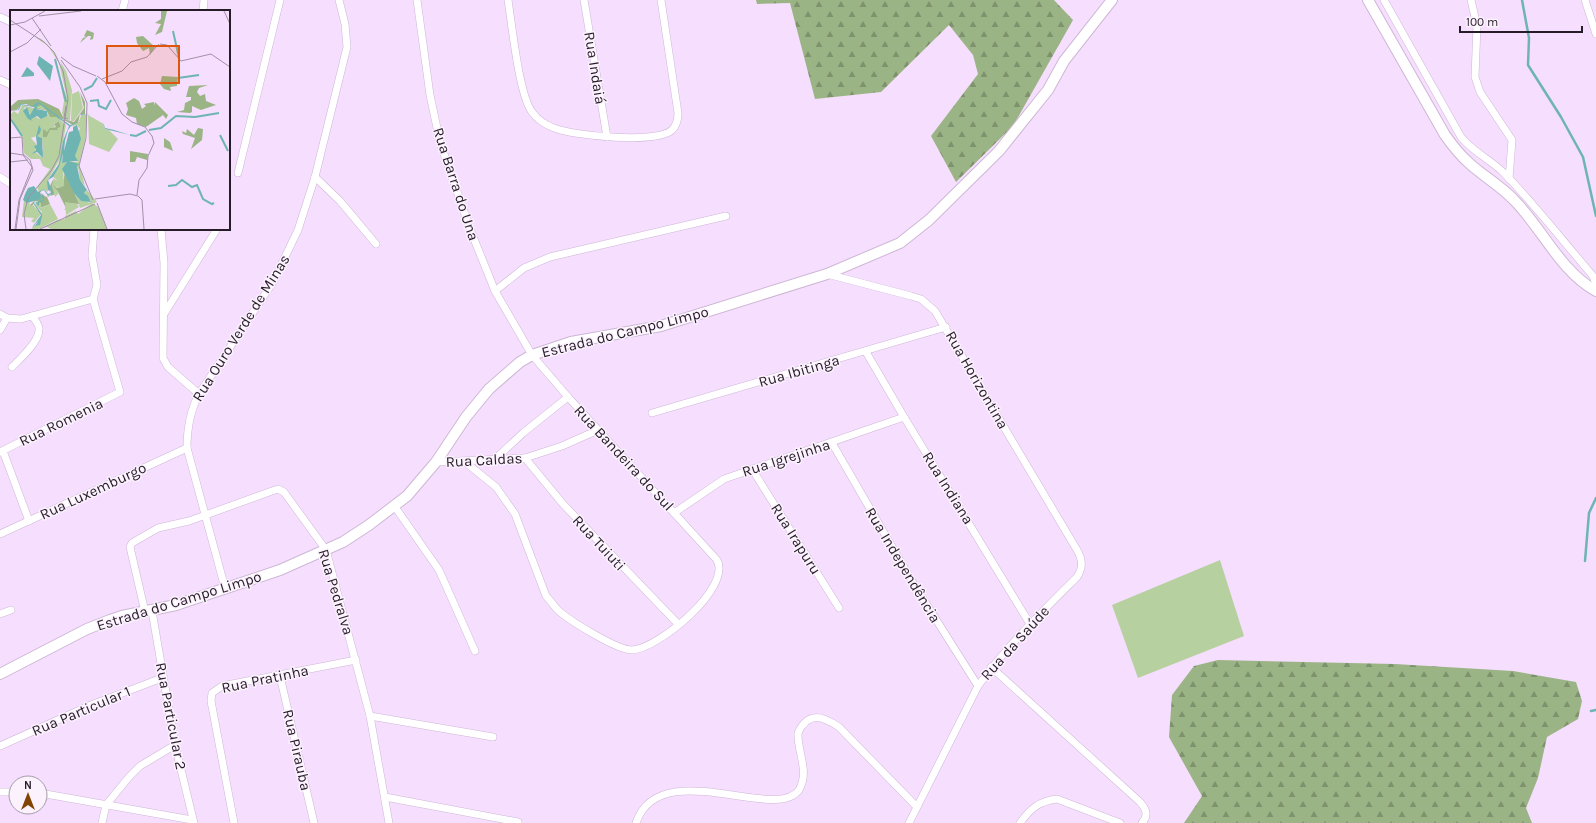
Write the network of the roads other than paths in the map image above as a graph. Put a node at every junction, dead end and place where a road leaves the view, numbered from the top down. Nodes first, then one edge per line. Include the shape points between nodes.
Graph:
1 (125, 0) edge
2 (204, 0) edge
3 (280, 0) edge
4 (339, 0) edge
5 (417, 0) edge
6 (508, 0) edge
7 (584, 0) edge
8 (661, 0) edge
9 (1112, 0) edge
10 (1368, 0) edge
11 (1384, 0) edge
12 (1471, 0) edge
13 (1585, 0) edge
14 (122, 10) edge
15 (203, 10) edge
16 (0, 17) edge
17 (10, 22) edge
18 (1596, 34) edge
19 (0, 80) edge
20 (10, 85) edge
21 (607, 137) junction
22 (238, 173) dead end
23 (0, 177) edge
24 (315, 177) junction
25 (1509, 179) junction
26 (10, 183) edge
27 (726, 216) dead end
28 (94, 230) edge
29 (161, 230) edge
30 (216, 230) edge
31 (376, 244) dead end
32 (827, 274) junction
33 (1596, 284) edge
34 (495, 291) junction
35 (1596, 291) edge
36 (93, 299) junction
37 (0, 314) edge
38 (164, 314) junction
39 (32, 316) junction
40 (7, 318) junction
41 (946, 327) junction
42 (0, 330) edge
43 (866, 352) junction
44 (532, 356) junction
45 (12, 367) dead end
46 (199, 394) junction
47 (568, 397) junction
48 (652, 413) dead end
49 (904, 417) junction
50 (598, 430) junction
51 (832, 443) junction
52 (187, 448) junction
53 (1, 452) edge
54 (525, 458) junction
55 (494, 460) junction
56 (436, 462) junction
57 (465, 462) junction
58 (752, 469) junction
59 (395, 506) junction
60 (674, 513) junction
61 (206, 515) junction
62 (28, 521) junction
63 (0, 534) edge
64 (131, 550) joint
65 (326, 550) junction
66 (1077, 550) joint
67 (225, 588) junction
68 (839, 608) dead end
69 (11, 610) dead end
70 (148, 612) junction
71 (0, 614) edge
72 (678, 624) junction
73 (1030, 624) junction
74 (475, 651) dead end
75 (356, 660) junction
76 (991, 667) junction
77 (0, 674) edge
78 (280, 676) junction
79 (162, 678) junction
80 (978, 686) junction
81 (370, 716) junction
82 (493, 737) dead end
83 (175, 745) junction
84 (0, 746) edge
85 (48, 794) edge
86 (385, 797) junction
87 (106, 805) junction
88 (917, 806) junction
89 (193, 822) edge
90 (518, 822) dead end
91 (102, 823) edge
92 (234, 823) edge
93 (314, 823) edge
94 (390, 823) edge
95 (636, 823) edge
96 (909, 823) edge
97 (1020, 823) edge
98 (1120, 823) edge
99 (1142, 823) edge

1 - 14 street
2 - 15 street
3 - 22 street
4 - 24 street, Rua Ouro Verde de Minas via 347,47
5 - 34 street, Rua Barra do Una via 430,95 440,142
6 - 21 street via 523,93 531,111 552,128
7 - 21 street, Rua Indaiá
8 - 21 street via 678,113 676,125 666,134 657,136
9 - 32 street, Estrada do Campo Limpo via 1064,61 1048,90 1000,151 969,183 900,243
10 - 35 street via 1453,147 1468,163 1515,200 1562,260
11 - 25 street via 1461,137
12 - 25 street via 1477,26 1475,77 1480,92 1512,140
13 - 18 street
16 - 17 street
19 - 20 street
23 - 26 street
24 - 31 street
24 - 46 street, Rua Ouro Verde de Minas via 298,230 273,282
25 - 33 street via 1593,276
27 - 34 street via 573,250 544,259 524,268
28 - 36 street via 92,256 96,284
29 - 38 street
30 - 38 street
32 - 41 street, Rua Horizontina via 921,299 935,311
32 - 44 street, Estrada do Campo Limpo via 661,326 570,342
34 - 44 street, Rua Barra do Una
36 - 39 street
36 - 53 street, Rua Romenia via 119,394
37 - 40 street
38 - 46 street via 164,362
39 - 40 street via 21,319
39 - 45 street via 39,326 39,334
40 - 42 street
41 - 43 street, Rua Ibitinga
41 - 66 street, Rua Horizontina
43 - 48 street, Rua Ibitinga
43 - 49 street, Rua Indiana
44 - 47 street, Rua Bandeira do Sul
44 - 56 street, Estrada do Campo Limpo via 509,370 489,389 466,417
46 - 52 street, Rua Ouro Verde de Minas via 190,418
47 - 50 street, Rua Bandeira do Sul
47 - 55 street
49 - 51 street, Rua Igrejinha
49 - 73 street, Rua Indiana
50 - 54 street, Rua Caldas via 562,446
50 - 60 street, Rua Bandeira do Sul
51 - 58 street, Rua Igrejinha
51 - 80 street, Rua Independência via 909,576
52 - 61 street, Rua Ouro Verde de Minas
52 - 62 street, Rua Luxemburgo
53 - 62 street
54 - 55 street, Rua Caldas
54 - 72 street, Rua Tuiuti via 562,504
55 - 57 street, Rua Caldas
56 - 57 street, Rua Caldas
56 - 59 street, Estrada do Campo Limpo
57 - 72 street via 496,487 515,514 546,596 560,612 579,626 619,647 632,650 648,645
58 - 60 street, Rua Igrejinha via 724,479
58 - 68 street, Rua Irapuru
59 - 65 street, Estrada do Campo Limpo via 356,534
59 - 74 street via 439,570
60 - 72 street, Rua Bandeira do Sul via 720,566 720,574 715,585 697,608
61 - 64 street, Rua Pedralva via 151,531 132,543
61 - 65 street, Rua Pedralva via 281,490 293,501
61 - 67 street, Rua Ouro Verde de Minas
62 - 63 street, Rua Luxemburgo
64 - 70 street, Rua Particular 2
65 - 67 street, Estrada do Campo Limpo via 280,570
65 - 75 street, Rua Pedralva
66 - 73 street, Rua da Saúde via 1082,566 1077,577
67 - 70 street, Estrada do Campo Limpo
69 - 71 street
70 - 77 street, Estrada do Campo Limpo via 122,616 87,630
70 - 79 street, Rua Particular 2
73 - 76 street, Rua da Saúde
75 - 78 street, Rua Pratinha
75 - 81 street, Rua Pedralva
76 - 80 street, Rua da Saúde
76 - 99 street via 1140,802 1146,811
78 - 92 street, Rua Pratinha via 222,686 212,693 211,701
78 - 93 street, Rua Pirauba
79 - 83 street, Rua Particular 2
79 - 84 street, Rua Particular 1 via 91,705
80 - 88 street, Rua da Saúde
81 - 82 street
81 - 86 street, Rua Pedralva
83 - 87 street via 140,766
83 - 89 street, Rua Particular 2
85 - 87 street
86 - 90 street
86 - 94 street, Rua Pedralva
87 - 89 street
87 - 91 street
88 - 95 street via 838,727 828,719 813,717 804,723 798,733 804,774 799,790 788,800 778,803 761,802 676,792 649,803
88 - 96 street, Rua da Saúde
97 - 98 street via 1037,804 1057,800

